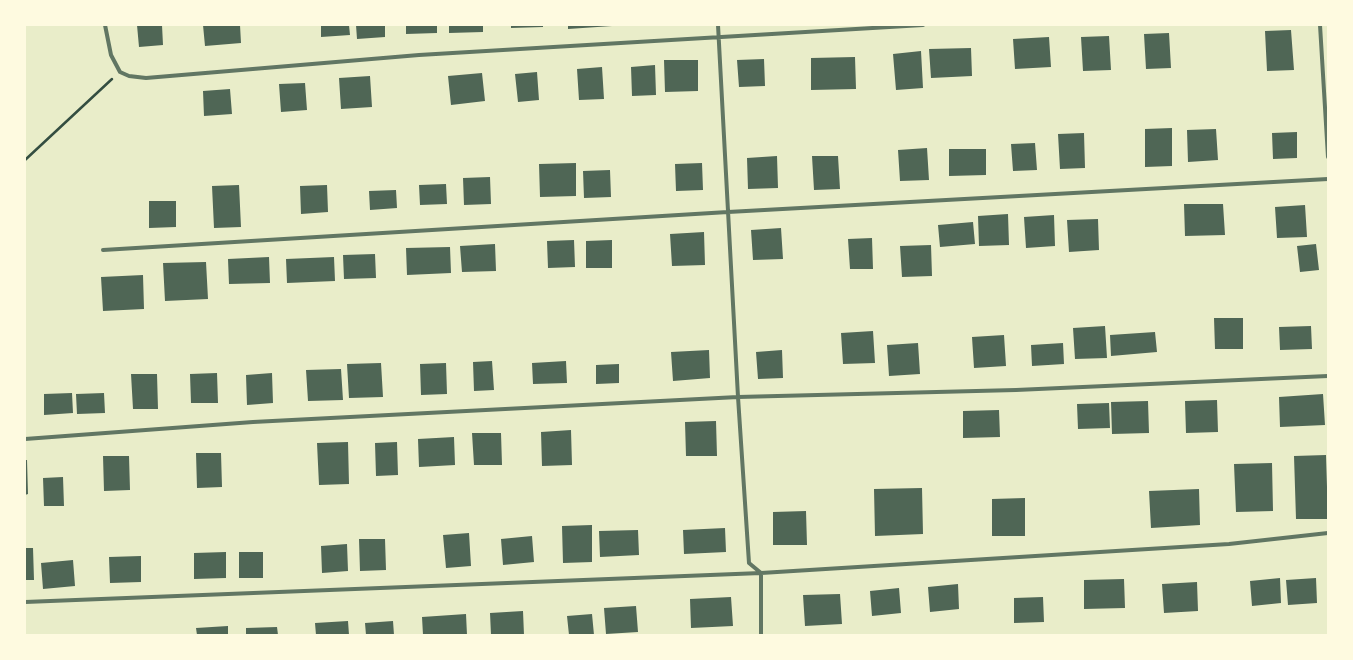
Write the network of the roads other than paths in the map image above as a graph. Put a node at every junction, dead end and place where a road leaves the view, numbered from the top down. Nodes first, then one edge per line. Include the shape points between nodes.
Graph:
1 (105, 25) edge
2 (718, 25) edge
3 (923, 25) edge
4 (1320, 25) edge
5 (719, 37) junction
6 (1328, 157) edge
7 (1328, 179) edge
8 (728, 212) junction
9 (103, 250) dead end
10 (1328, 376) edge
11 (738, 397) junction
12 (25, 439) edge
13 (1328, 533) edge
14 (761, 573) junction
15 (25, 602) edge
16 (761, 635) edge

1 - 5 street via 111,55 120,72 146,78 419,55
2 - 5 street
3 - 5 street
4 - 6 street
5 - 8 street
7 - 8 street
8 - 9 street
8 - 11 street
10 - 11 street via 1016,390
11 - 12 street via 253,422
11 - 14 street via 749,562
13 - 14 street via 1229,544
14 - 15 street
14 - 16 street

